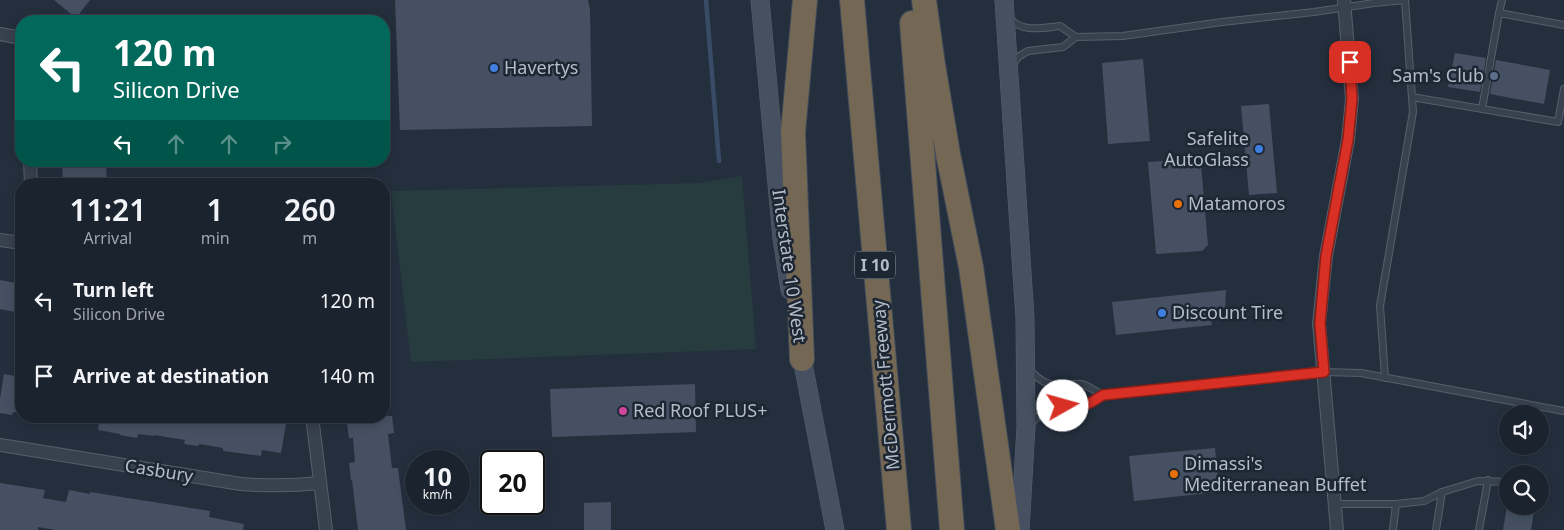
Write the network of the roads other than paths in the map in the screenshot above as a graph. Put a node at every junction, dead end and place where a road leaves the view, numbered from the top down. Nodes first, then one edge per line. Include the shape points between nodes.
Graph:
1 (760, 0) edge
2 (805, 0) edge
3 (852, 0) edge
4 (911, 0) edge
5 (924, 0) edge
6 (1405, 0) edge
7 (1502, 0) edge
8 (1345, 4) edge
9 (1005, 7) edge
10 (1499, 13) junction
11 (1564, 25) edge
12 (0, 34) edge
13 (15, 37) edge
14 (1076, 38) junction
15 (1010, 74) junction
16 (1564, 88) edge
17 (1412, 97) junction
18 (1482, 109) junction
19 (0, 240) edge
20 (15, 242) edge
21 (802, 359) junction
22 (1026, 366) junction
23 (1324, 372) junction
24 (1386, 378) junction
25 (1103, 395) junction
26 (1564, 410) edge
27 (313, 423) edge
28 (1026, 427) junction
29 (0, 444) edge
30 (1488, 480) junction
31 (1499, 481) edge
32 (319, 483) junction
33 (1442, 492) junction
34 (1335, 504) junction
35 (1396, 504) junction
36 (326, 530) edge
37 (835, 530) edge
38 (898, 530) edge
39 (952, 530) edge
40 (1008, 530) edge
41 (1020, 530) edge
42 (1337, 530) edge
43 (1392, 530) edge
44 (1436, 530) edge
45 (1479, 530) edge

1 - 21 main road, Interstate 10 West via 782,238
2 - 21 highway via 793,132
3 - 38 highway, McDermott Freeway / I 10
4 - 39 highway
5 - 40 highway via 948,154 971,267
6 - 8 lane
6 - 17 lane
7 - 10 lane
8 - 14 lane via 1314,12 1123,36
8 - 23 street via 1352,99 1322,290 1320,323
9 - 14 lane via 1014,23 1022,28 1060,26
9 - 15 main road
10 - 11 lane
10 - 18 lane
12 - 13 street
14 - 15 lane via 1064,47 1028,51 1018,57
15 - 22 main road
16 - 18 lane via 1558,122
17 - 18 lane
17 - 24 lane via 1413,112 1380,306
19 - 20 street
21 - 37 main road, Interstate 10 West
22 - 25 lane via 1039,380 1052,385 1083,384
22 - 28 main road
23 - 24 lane via 1361,373
23 - 25 lane
23 - 34 street
24 - 26 lane
25 - 28 lane via 1090,403 1044,410
27 - 32 street
28 - 41 main road
29 - 32 street, Casbury via 241,484 294,486
30 - 31 lane
30 - 33 lane
30 - 45 lane
32 - 36 street
33 - 35 lane via 1424,501
33 - 44 lane
34 - 35 lane
34 - 42 street
35 - 43 lane

